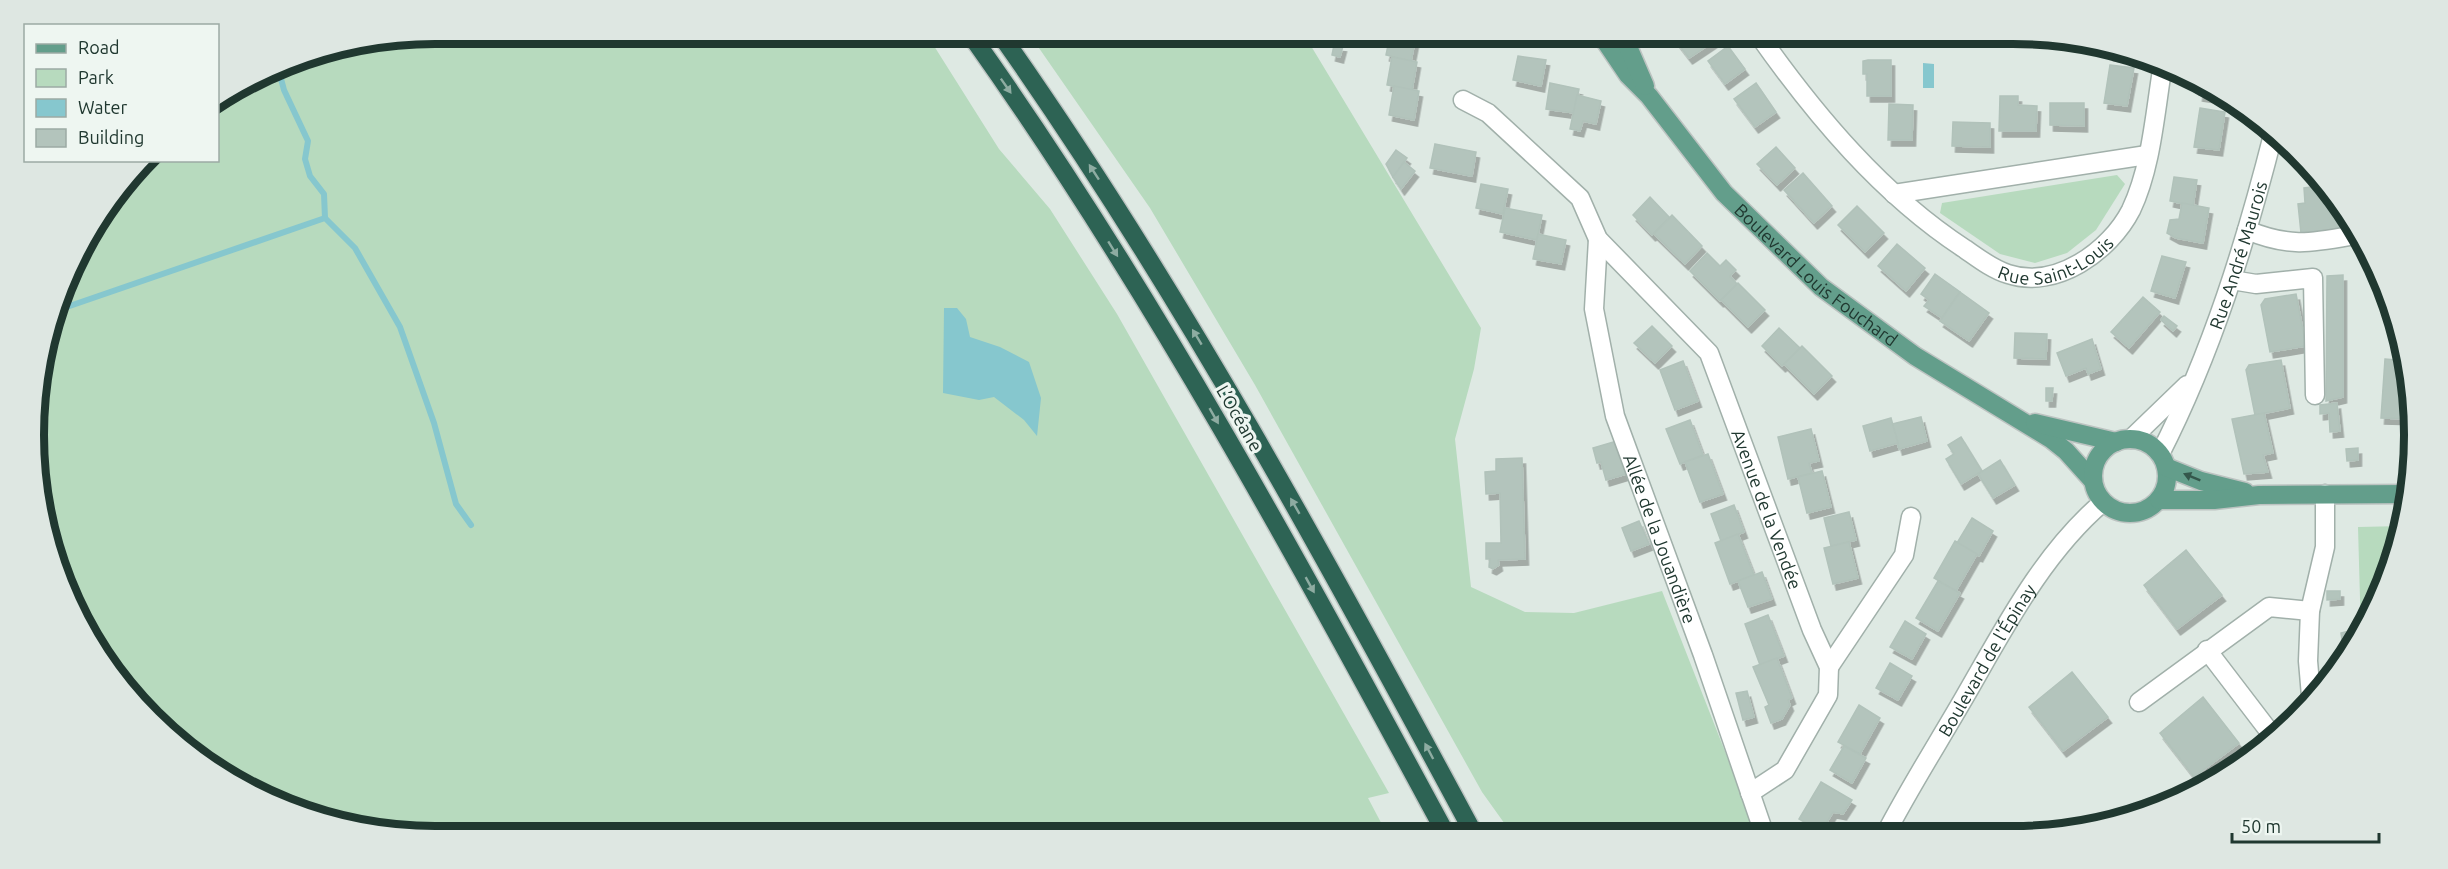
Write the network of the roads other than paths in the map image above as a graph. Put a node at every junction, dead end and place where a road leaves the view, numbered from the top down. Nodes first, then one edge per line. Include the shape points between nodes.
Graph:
1 (977, 44) edge
2 (1007, 44) edge
3 (1607, 44) edge
4 (1627, 44) edge
5 (1765, 44) edge
6 (2162, 72) edge
7 (1650, 96) junction
8 (1463, 100) dead end
9 (2271, 141) edge
10 (2147, 155) junction
11 (1894, 194) junction
12 (2247, 230) junction
13 (2350, 236) edge
14 (1598, 239) junction
15 (2232, 280) junction
16 (2194, 377) junction
17 (2315, 395) dead end
18 (2016, 418) junction
19 (2124, 441) junction
20 (2163, 461) junction
21 (2093, 481) junction
22 (2325, 494) junction
23 (2400, 494) edge
24 (2259, 495) junction
25 (2159, 500) junction
26 (2103, 502) junction
27 (1911, 517) dead end
28 (2310, 611) junction
29 (2207, 650) junction
30 (1828, 667) junction
31 (2310, 688) edge
32 (2139, 702) dead end
33 (2268, 730) edge
34 (1750, 793) junction
35 (1442, 826) edge
36 (1470, 826) edge
37 (1762, 826) edge
38 (1891, 826) edge

1 -> 35 highway, L’Océane via 1098,224 1187,369
36 -> 2 highway, L’Océane via 1320,549 1209,357 1097,176
3 - 7 main road, Boulevard Louis Fouchard via 1628,75
4 - 7 main road, Boulevard Louis Fouchard
5 - 11 street, Rue Saint-Louis via 1866,167
6 - 10 street, Rue Saint-Louis
7 - 18 main road, Boulevard Louis Fouchard via 1724,193 1821,287 1899,346
8 - 14 street via 1488,113 1580,198
9 - 12 street, Rue André Maurois
10 - 11 street
10 - 11 street, Rue Saint-Louis via 2130,211 2100,251 2083,262 2042,276 2024,277 1995,270
12 - 13 street via 2270,240 2301,244
12 - 15 street, Rue André Maurois
14 - 30 street, Avenue de la Vendée via 1709,352
14 - 34 street, Allée de la Jouandière via 1594,309 1615,416
15 - 16 street, Rue André Maurois
15 - 17 street via 2256,284 2313,278
16 - 19 street, Rue André Maurois via 2176,398
16 - 20 street, Rue André Maurois
18 - 19 main road, Boulevard Louis Fouchard
18 - 21 main road, Boulevard Louis Fouchard via 2066,451
19 - 20 main road via 2147,443
19 - 21 main road via 2101,453
24 -> 20 main road via 2212,484
20 - 25 main road via 2166,484
21 - 26 main road
22 - 23 main road
22 - 24 main road
22 - 28 street via 2325,548
24 - 25 main road
25 - 26 main road via 2147,510 2132,513 2116,511
26 - 38 street, Boulevard de l'Épinay via 2076,527 2031,588
27 - 30 street via 1904,555
28 - 29 street via 2269,607
28 - 31 street
29 - 32 street
29 - 33 street
30 - 34 street, Avenue de la Vendée via 1828,695 1785,771
34 - 37 street, Allée de la Jouandière

